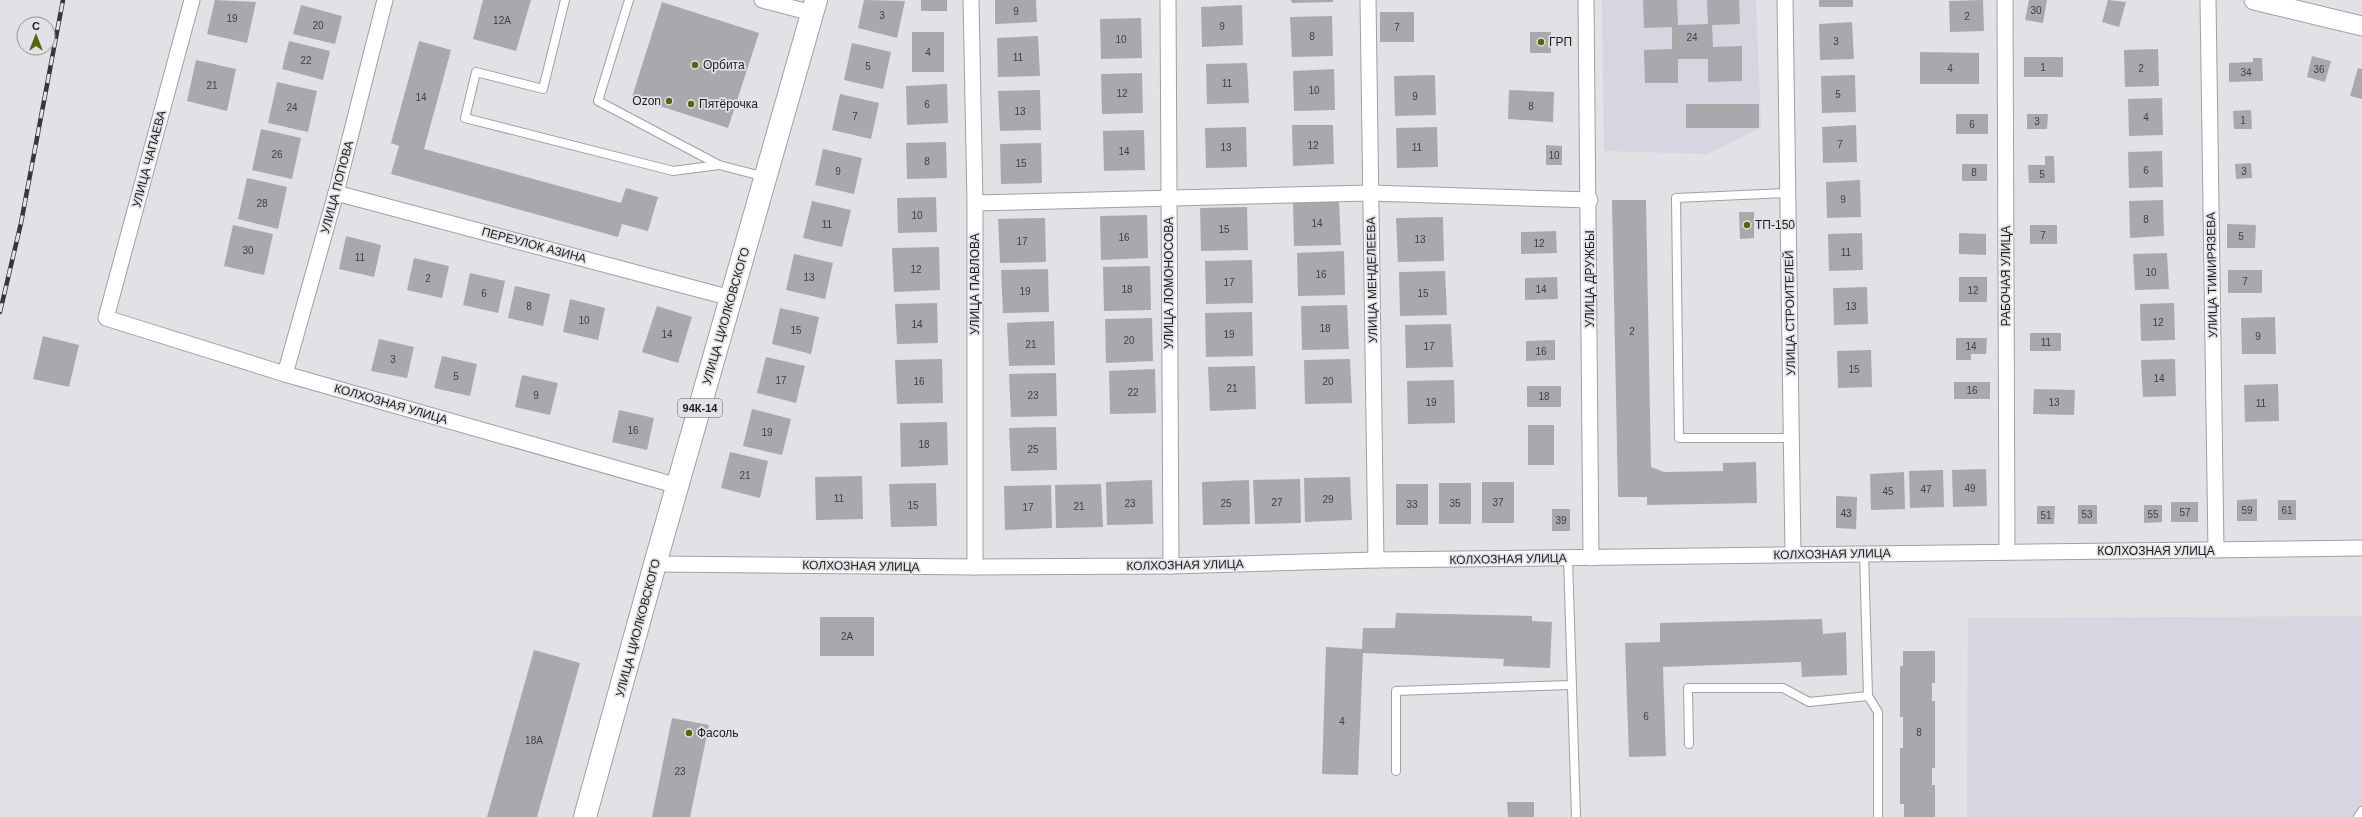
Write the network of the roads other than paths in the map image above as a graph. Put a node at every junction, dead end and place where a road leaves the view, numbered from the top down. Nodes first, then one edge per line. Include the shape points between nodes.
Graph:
1 (192, 0) edge
2 (385, 0) edge
3 (565, 0) edge
4 (629, 0) edge
5 (762, 0) edge
6 (971, 0) edge
7 (1168, 0) edge
8 (1368, 0) edge
9 (1586, 0) edge
10 (1785, 0) edge
11 (2004, 0) edge
12 (2208, 0) edge
13 (2254, 0) edge
14 (814, 7) edge
15 (2362, 26) edge
16 (719, 165) junction
17 (765, 178) junction
18 (336, 193) junction
19 (1370, 193) junction
20 (1788, 193) junction
21 (1168, 198) junction
22 (1590, 200) junction
23 (975, 204) junction
24 (731, 298) junction
25 (106, 318) joint
26 (285, 374) junction
27 (1791, 438) junction
28 (678, 486) junction
29 (2362, 548) edge
30 (2216, 550) junction
31 (2007, 552) junction
32 (1864, 553) junction
33 (1793, 554) junction
34 (1568, 558) junction
35 (1591, 558) junction
36 (1376, 560) junction
37 (655, 564) junction
38 (1171, 566) junction
39 (975, 568) junction
40 (1571, 684) junction
41 (1868, 696) junction
42 (1689, 744) dead end
43 (1396, 771) dead end
44 (2362, 811) edge
45 (585, 817) edge
46 (1576, 817) edge
47 (1878, 817) edge
48 (2358, 817) edge

1 - 25 street, УЛИЦА ЧАПАЕВА
2 - 18 street, УЛИЦА ПОПОВА
3 - 16 lane via 543,88 476,72 465,118 673,171
4 - 16 lane via 598,101
5 - 14 street
6 - 23 street, УЛИЦА ПАВЛОВА
7 - 21 street, УЛИЦА ЛОМОНОСОВА
8 - 19 street, УЛИЦА МЕНДЕЛЕЕВА
9 - 22 street, УЛИЦА ДРУЖБЫ
10 - 20 street, УЛИЦА СТРОИТЕЛЕЙ
11 - 31 street, РАБОЧАЯ УЛИЦА
12 - 30 street, УЛИЦА ТИМИРЯЗЕВА
13 - 15 street
14 - 17 main road, УЛИЦА ЦИОЛКОВСКОГО / 94К-14
16 - 17 lane
17 - 24 main road, УЛИЦА ЦИОЛКОВСКОГО / 94К-14
18 - 24 street, ПЕРЕУЛОК АЗИНА
18 - 26 street, УЛИЦА ПОПОВА
19 - 21 street
19 - 22 street
19 - 36 street, УЛИЦА МЕНДЕЛЕЕВА
20 - 27 street, УЛИЦА СТРОИТЕЛЕЙ
20 - 27 lane via 1676,198 1679,438
21 - 23 street
21 - 38 street, УЛИЦА ЛОМОНОСОВА
22 - 35 street, УЛИЦА ДРУЖБЫ
23 - 39 street, УЛИЦА ПАВЛОВА
24 - 28 main road, УЛИЦА ЦИОЛКОВСКОГО / 94К-14
25 - 26 street, КОЛХОЗНАЯ УЛИЦА
26 - 28 street, КОЛХОЗНАЯ УЛИЦА
27 - 33 street, УЛИЦА СТРОИТЕЛЕЙ
28 - 37 main road, УЛИЦА ЦИОЛКОВСКОГО / 94К-14
29 - 30 street, КОЛХОЗНАЯ УЛИЦА
30 - 31 street, КОЛХОЗНАЯ УЛИЦА
31 - 32 street, КОЛХОЗНАЯ УЛИЦА
32 - 33 street, КОЛХОЗНАЯ УЛИЦА
32 - 41 lane
33 - 35 street, КОЛХОЗНАЯ УЛИЦА
34 - 35 street, КОЛХОЗНАЯ УЛИЦА
34 - 36 street, КОЛХОЗНАЯ УЛИЦА
34 - 40 lane
36 - 38 street, КОЛХОЗНАЯ УЛИЦА
37 - 39 street, КОЛХОЗНАЯ УЛИЦА
37 - 45 main road, УЛИЦА ЦИОЛКОВСКОГО / 94К-14
38 - 39 street, КОЛХОЗНАЯ УЛИЦА
40 - 43 lane via 1396,690
40 - 46 lane
41 - 42 lane via 1809,702 1783,688 1688,688
41 - 47 lane via 1878,712
44 - 48 lane

